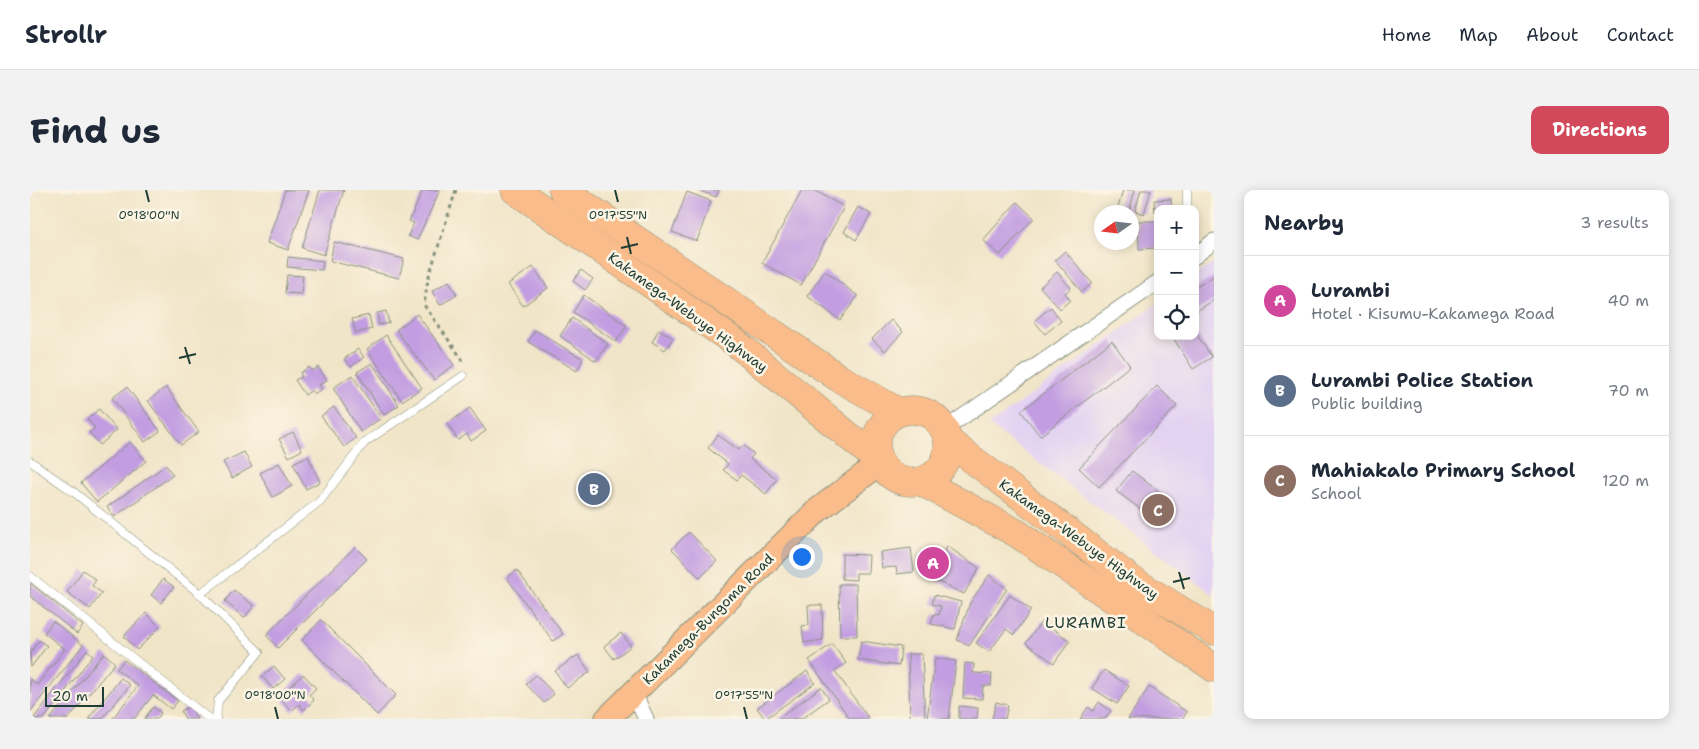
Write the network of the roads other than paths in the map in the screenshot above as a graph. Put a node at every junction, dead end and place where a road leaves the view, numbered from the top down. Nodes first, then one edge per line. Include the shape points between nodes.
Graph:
1 (515, 190) edge
2 (1187, 190) edge
3 (572, 193) edge
4 (1187, 205) edge
5 (1214, 241) edge
6 (1199, 252) edge
7 (1154, 285) edge
8 (463, 376) road end
9 (899, 412) junction
10 (946, 435) junction
11 (30, 461) edge
12 (879, 462) junction
13 (922, 482) junction
14 (30, 576) edge
15 (1132, 580) junction
16 (200, 594) junction
17 (1214, 617) edge
18 (1214, 631) edge
19 (1214, 668) edge
20 (634, 693) junction
21 (210, 719) edge
22 (216, 719) edge
23 (607, 719) edge
24 (646, 719) edge

1 - 12 highway, Kakamega-Webuye Highway via 736,343
2 - 4 lane
3 - 9 highway, Kakamega-Webuye Highway via 839,378
5 - 6 street
7 - 10 street
8 - 16 lane via 365,442 320,501
9 - 10 highway via 920,410 938,420
9 - 12 highway via 881,426 875,448
10 - 13 highway via 946,461 940,470
10 - 15 highway, Kakamega-Webuye Highway
11 - 16 lane via 75,493
12 - 13 highway via 898,480
12 - 20 main road, Kakamega-Bungoma Road via 818,510
13 - 19 highway via 1018,534
14 - 21 lane
15 - 17 street
15 - 18 highway, Kakamega-Webuye Highway
16 - 22 lane via 259,652 218,701
20 - 23 main road, Kakamega-Bungoma Road
20 - 24 street

